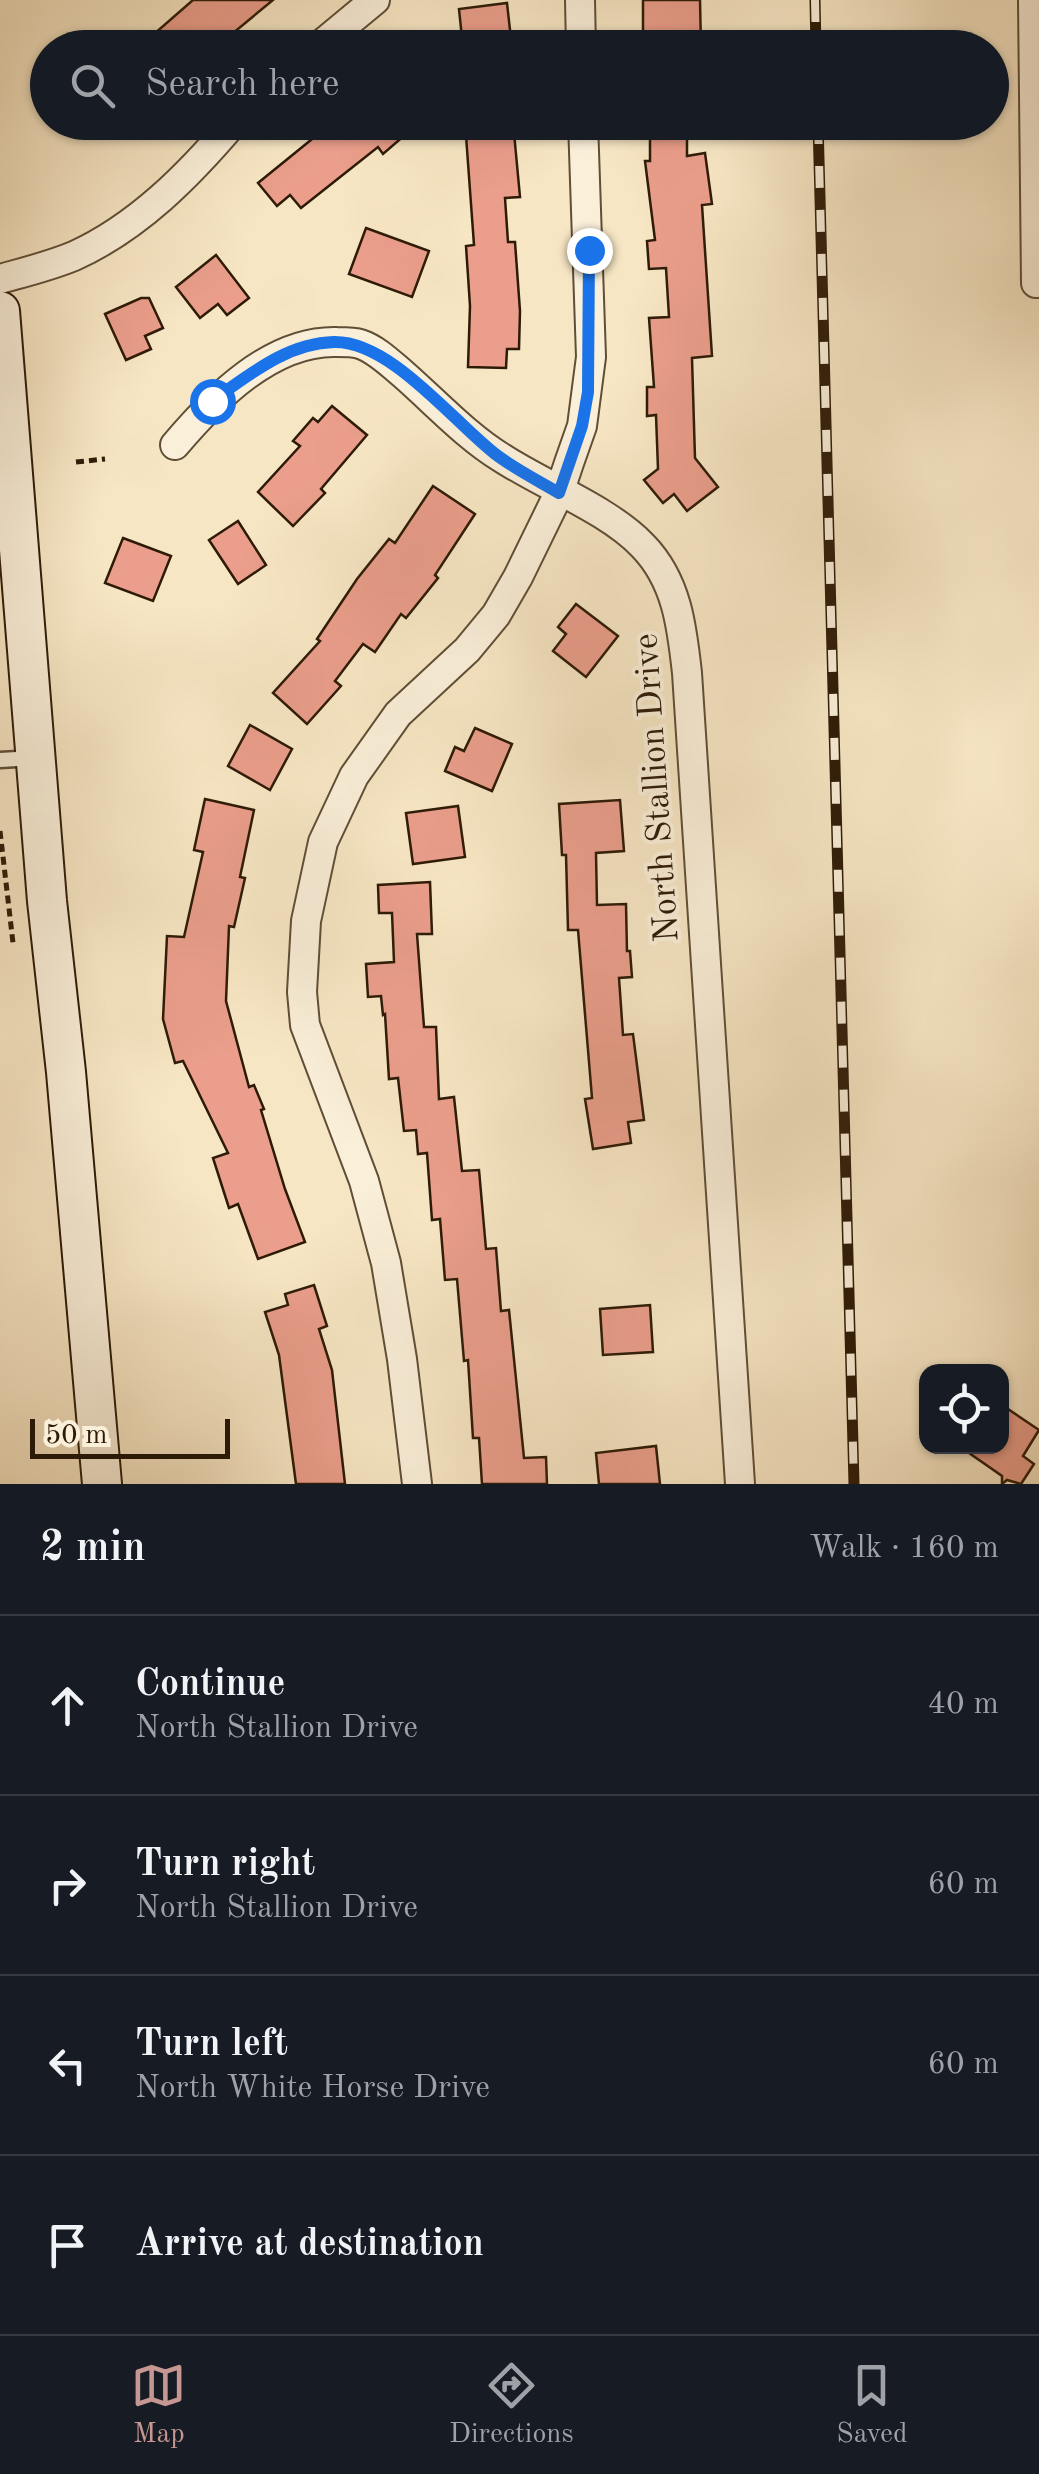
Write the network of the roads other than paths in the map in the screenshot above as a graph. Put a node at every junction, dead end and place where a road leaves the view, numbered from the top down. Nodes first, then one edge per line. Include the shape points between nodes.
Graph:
1 (375, 0) edge
2 (580, 0) edge
3 (1033, 0) edge
4 (339, 30) edge
5 (581, 30) edge
6 (1036, 41) edge
7 (218, 140) edge
8 (584, 140) edge
9 (0, 280) edge
10 (1036, 283) dead end
11 (0, 311) edge
12 (175, 444) dead end
13 (559, 493) junction
14 (18, 759) edge
15 (102, 1484) edge
16 (417, 1484) edge
17 (740, 1484) edge

1 - 4 street
2 - 5 street
3 - 6 street
6 - 10 street
7 - 9 street via 173,190 130,221 77,254
8 - 13 street via 590,374 582,426
11 - 14 main road
12 - 13 street, North Stallion Drive via 212,401 273,359 332,342 361,344 498,456
13 - 16 street via 496,615 398,714 354,776 323,842 306,921 306,1024 364,1181 386,1263
13 - 17 street, North Stallion Drive via 618,524 644,547 666,577 680,616
14 - 15 main road

